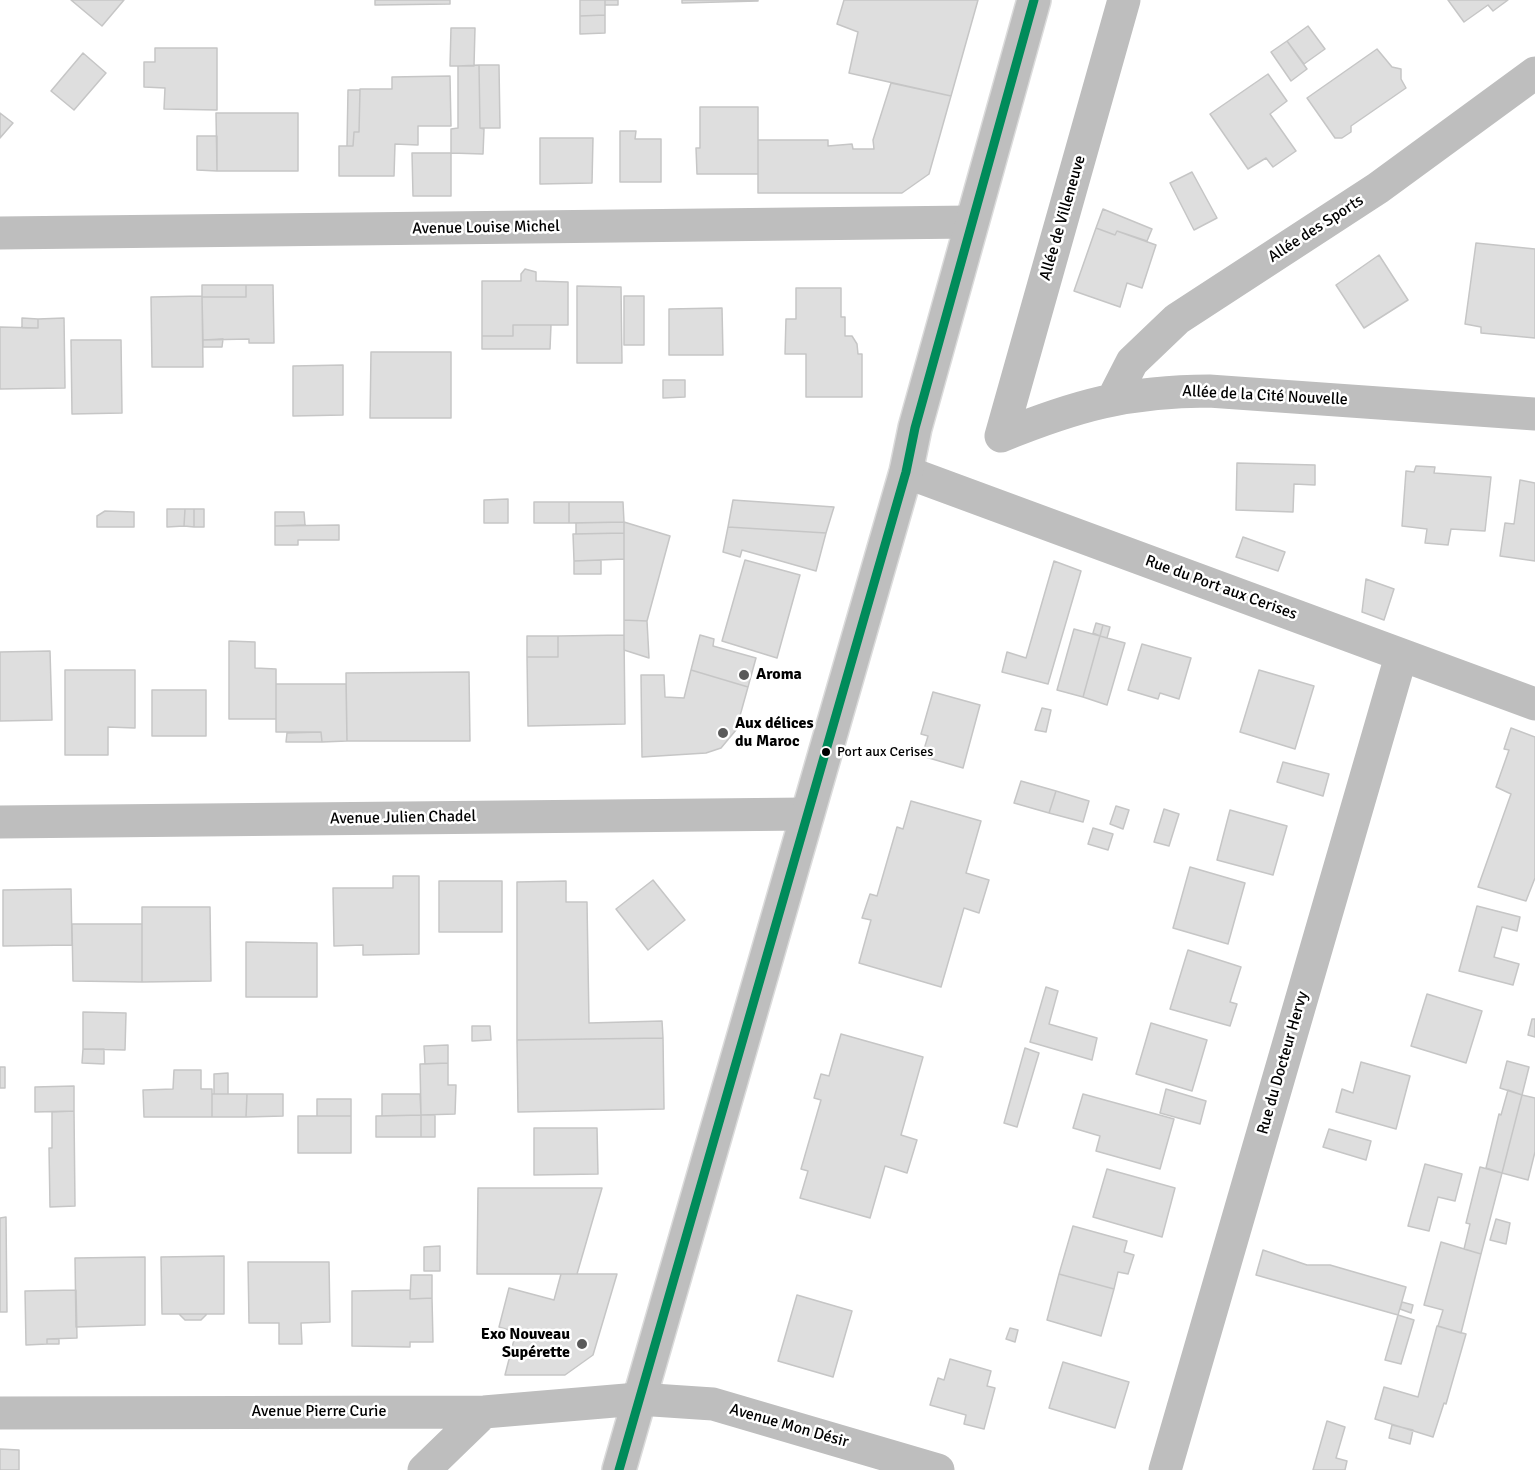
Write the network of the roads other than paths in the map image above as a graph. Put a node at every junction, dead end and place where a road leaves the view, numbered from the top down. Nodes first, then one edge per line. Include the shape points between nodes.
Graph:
1 (1034, 0) edge
2 (1124, 0) edge
3 (1535, 73) edge
4 (971, 222) junction
5 (0, 233) edge
6 (1113, 399) junction
7 (1535, 414) edge
8 (1001, 436) joint
9 (906, 472) junction
10 (1401, 656) junction
11 (1535, 704) edge
12 (807, 814) junction
13 (0, 822) edge
14 (638, 1399) junction
15 (484, 1412) junction
16 (0, 1413) edge
17 (424, 1470) edge
18 (618, 1470) edge
19 (938, 1470) edge
20 (1165, 1470) edge

1 - 4 street
2 - 8 street, Allée de Villeneuve
3 - 6 street, Allée des Sports via 1378,188 1177,319 1132,362
4 - 5 street, Avenue Louise Michel
4 - 9 street
6 - 7 street, Allée de la Cité Nouvelle via 1163,391 1209,392
6 - 8 street, Allée de la Cité Nouvelle via 1064,410
9 - 10 street, Rue du Port aux Cerises
9 - 12 street
10 - 11 street, Rue du Port aux Cerises
10 - 20 street, Rue du Docteur Hervy
12 - 13 street, Avenue Julien Chadel
12 - 14 street
14 - 15 street, Avenue Pierre Curie
14 - 18 street
14 - 19 street, Avenue Mon Désir via 713,1404
15 - 16 street, Avenue Pierre Curie
15 - 17 street

